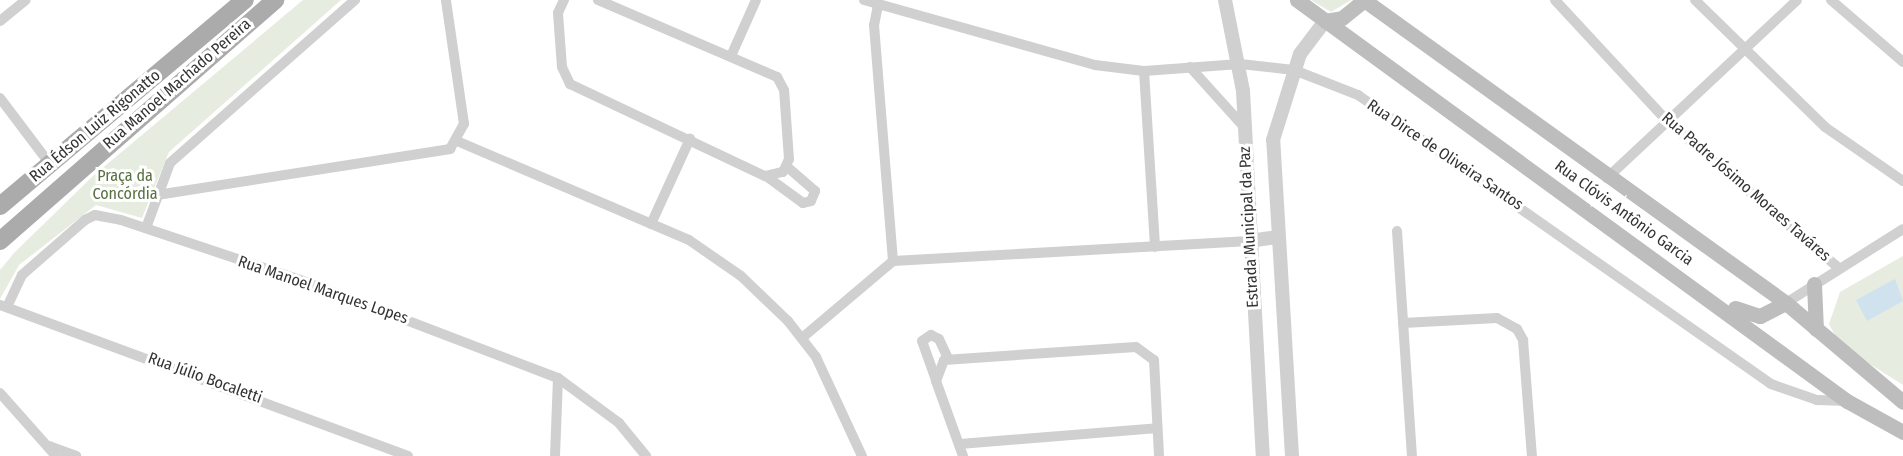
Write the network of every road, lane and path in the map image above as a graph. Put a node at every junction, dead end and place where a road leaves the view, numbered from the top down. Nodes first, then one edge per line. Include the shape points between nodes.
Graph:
1 (26, 0) edge
2 (245, 0) edge
3 (274, 0) edge
4 (355, 0) edge
5 (446, 0) edge
6 (564, 0) edge
7 (598, 0) edge
8 (756, 0) edge
9 (864, 0) edge
10 (1226, 0) edge
11 (1297, 0) edge
12 (1364, 0) edge
13 (1556, 0) edge
14 (1695, 0) edge
15 (1797, 0) edge
16 (1831, 0) edge
17 (878, 5) junction
18 (0, 21) edge
19 (1325, 21) junction
20 (1744, 52) junction
21 (731, 56) junction
22 (1903, 62) edge
23 (1240, 64) junction
24 (1190, 67) junction
25 (1294, 70) junction
26 (1144, 71) junction
27 (0, 98) edge
28 (1669, 123) junction
29 (1244, 127) junction
30 (690, 139) junction
31 (458, 141) junction
32 (50, 164) junction
33 (787, 167) junction
34 (765, 176) junction
35 (1607, 178) junction
36 (1903, 181) edge
37 (157, 195) junction
38 (51, 196) junction
39 (0, 206) edge
40 (651, 224) junction
41 (146, 228) junction
42 (1903, 229) edge
43 (1397, 231) dead end
44 (1277, 237) junction
45 (0, 241) edge
46 (1250, 241) junction
47 (1155, 247) junction
48 (893, 261) junction
49 (1839, 268) junction
50 (1814, 284) junction
51 (1718, 302) junction
52 (1786, 303) junction
53 (4, 306) edge
54 (1404, 323) junction
55 (1816, 329) junction
56 (802, 338) junction
57 (948, 358) junction
58 (558, 378) junction
59 (936, 381) junction
60 (0, 393) edge
61 (1847, 401) junction
62 (1903, 402) edge
63 (1157, 428) junction
64 (1903, 432) edge
65 (45, 444) junction
66 (960, 444) junction
67 (56, 456) edge
68 (76, 456) edge
69 (408, 456) edge
70 (555, 456) edge
71 (646, 456) edge
72 (862, 456) edge
73 (963, 456) edge
74 (1159, 456) edge
75 (1263, 456) edge
76 (1292, 456) edge
77 (1412, 456) edge
78 (1532, 456) edge

1 - 18 street
2 - 32 main road, Rua Édson Luiz Rigonatto
3 - 38 main road, Rua Manoel Machado Pereira
4 - 37 street via 174,159
5 - 31 street via 464,124
6 - 30 street via 558,13 566,81
7 - 21 street
8 - 21 street
9 - 17 street, Rua Dirce de Oliveira Santos
10 - 23 street, Estrada Municipal da Paz
11 - 19 main road
12 - 19 main road via 1342,18
12 - 35 main road, Rua Clóvis Antônio Garcia
13 - 28 street, Rua Padre Jósimo Moraes Taváres
14 - 20 street
15 - 20 street
16 - 22 street
17 - 26 street, Rua Dirce de Oliveira Santos via 1066,60
17 - 48 street via 874,25
19 - 25 street, Estrada Municipal da Paz via 1304,46
19 - 51 main road, Rua Clóvis Antônio Garcia
20 - 28 street
20 - 36 street via 1825,127
21 - 33 street via 773,74 782,85
23 - 24 street, Rua Dirce de Oliveira Santos
23 - 25 street, Rua Dirce de Oliveira Santos
23 - 29 street, Estrada Municipal da Paz
24 - 26 street, Rua Dirce de Oliveira Santos
24 - 29 street
25 - 44 street, Estrada Municipal da Paz via 1273,140
25 - 61 street, Rua Dirce de Oliveira Santos via 1393,115 1771,384 1817,400
26 - 47 street
27 - 32 street
28 - 35 street
28 - 49 street, Rua Padre Jósimo Moraes Taváres
29 - 46 street, Estrada Municipal da Paz
30 - 34 street
30 - 40 street
31 - 37 street via 437,153
31 - 40 street
32 - 38 main road via 55,182
32 - 39 main road, Rua Édson Luiz Rigonatto
33 - 34 street via 779,175
33 - 34 street via 815,191 811,201 803,203
35 - 52 main road, Rua Clóvis Antônio Garcia
37 - 41 street
38 - 45 main road, Rua Manoel Machado Pereira
40 - 56 street via 724,263
41 - 53 street, Rua Manoel Marques Lopes via 94,215 22,275
41 - 58 street, Rua Manoel Marques Lopes
42 - 49 street
43 - 54 street
44 - 46 street
44 - 76 street, Estrada Municipal da Paz
46 - 47 street
46 - 75 street, Estrada Municipal da Paz
47 - 48 street
48 - 56 street
49 - 50 street
50 - 52 street
50 - 55 main road
51 - 52 main road via 1760,316
51 - 61 main road, Rua Clóvis Antônio Garcia
52 - 55 main road, Rua Clóvis Antônio Garcia
53 - 69 street, Rua Júlio Bocaletti
54 - 77 street
54 - 78 street via 1497,318 1517,329 1523,340
55 - 62 main road, Rua Clóvis Antônio Garcia
56 - 72 street via 839,399
57 - 59 street via 937,370
57 - 59 street via 939,339 922,340
57 - 63 street via 1140,347 1154,360
58 - 70 street
58 - 71 street, Rua Manoel Marques Lopes via 619,423
59 - 66 street
60 - 65 street
61 - 64 main road, Rua Clóvis Antônio Garcia
63 - 66 street
63 - 74 street
65 - 67 street
65 - 68 street
66 - 73 street

